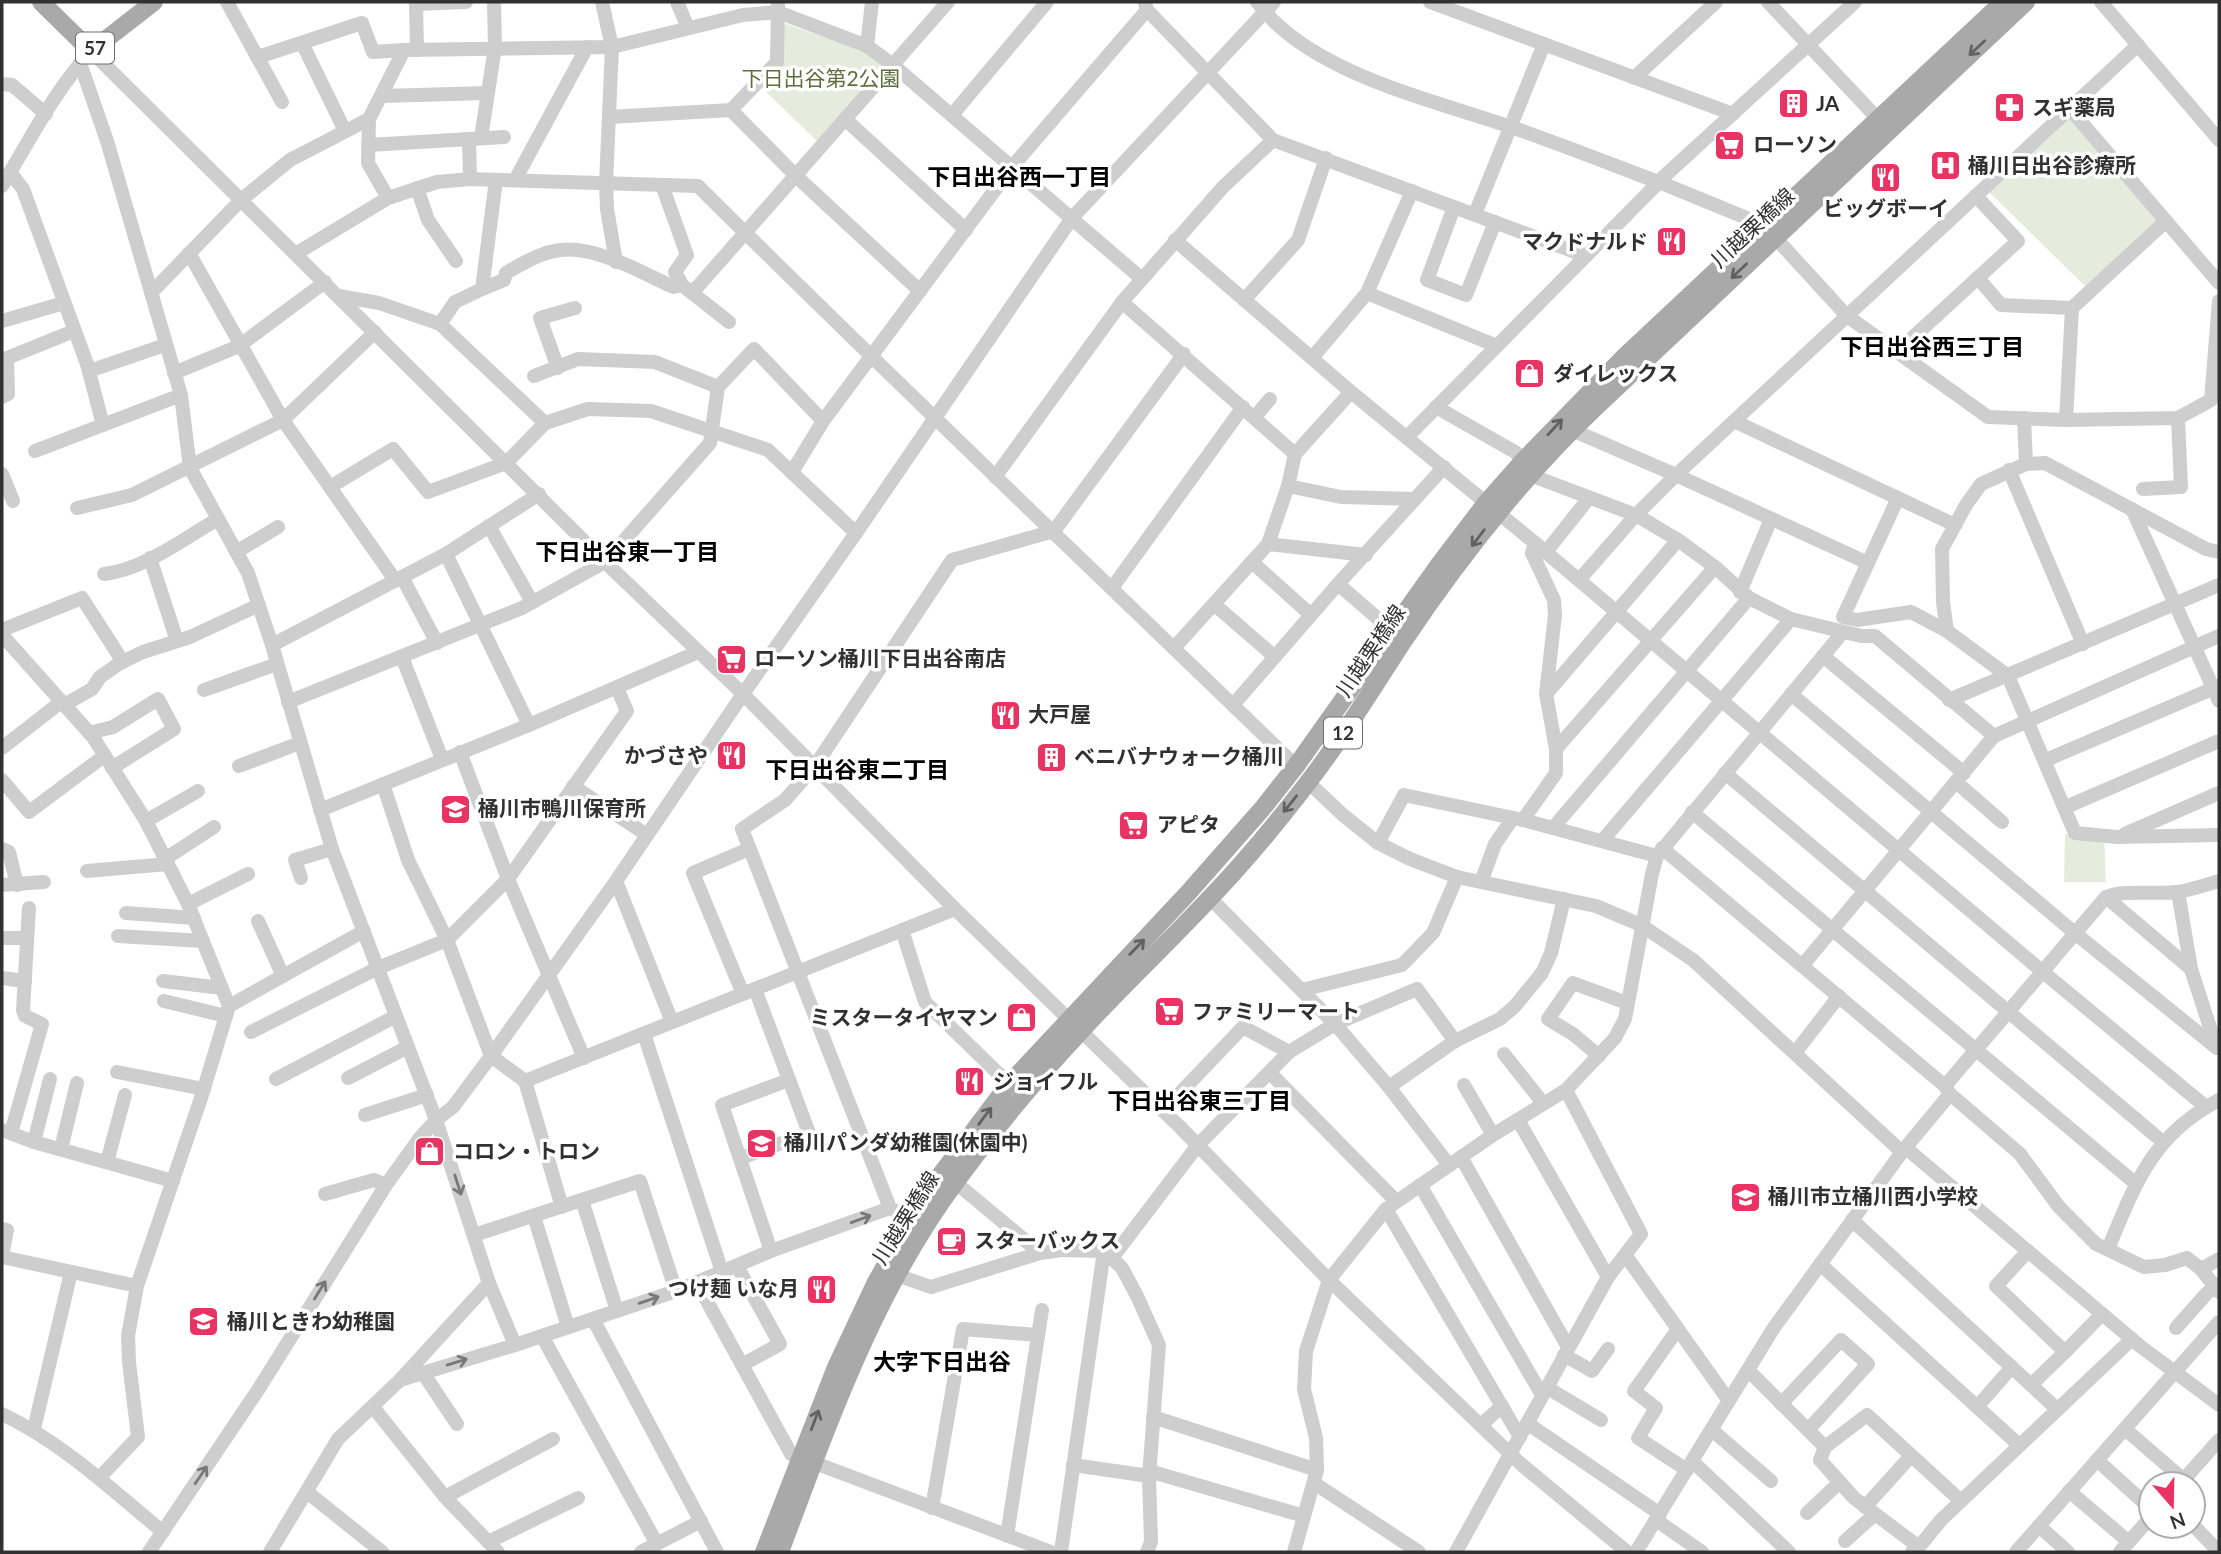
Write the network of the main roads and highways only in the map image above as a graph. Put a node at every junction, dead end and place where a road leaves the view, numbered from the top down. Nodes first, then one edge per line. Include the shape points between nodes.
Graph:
1 (41, 2) edge
2 (153, 2) edge
3 (2003, 2) edge
4 (2026, 2) edge
5 (1768, 233) junction
6 (1527, 468) junction
7 (1492, 508) junction
8 (1074, 1025) junction
9 (807, 1460) junction
10 (764, 1552) edge
11 (780, 1552) edge

1 - 2 main road, 57 via 86,57
3 - 5 main road, 川越栗橋線 / 12
4 -> 5 main road, 川越栗橋線 / 12
5 -> 6 main road, 川越栗橋線 / 12 via 1572,430
6 -> 5 main road, 川越栗橋線 / 12 via 1587,393
6 - 7 main road, 川越栗橋線 / 12
8 -> 7 main road, 川越栗橋線 / 12 via 1262,809 1391,630
7 -> 8 main road, 川越栗橋線 / 12 via 1308,782 1210,898
8 - 9 main road, 川越栗橋線 / 12 via 955,1182 896,1275
9 -> 8 main road, 川越栗橋線 / 12 via 856,1323 911,1220 1009,1084
9 - 10 main road, 川越栗橋線 / 12
9 - 11 main road, 川越栗橋線 / 12

